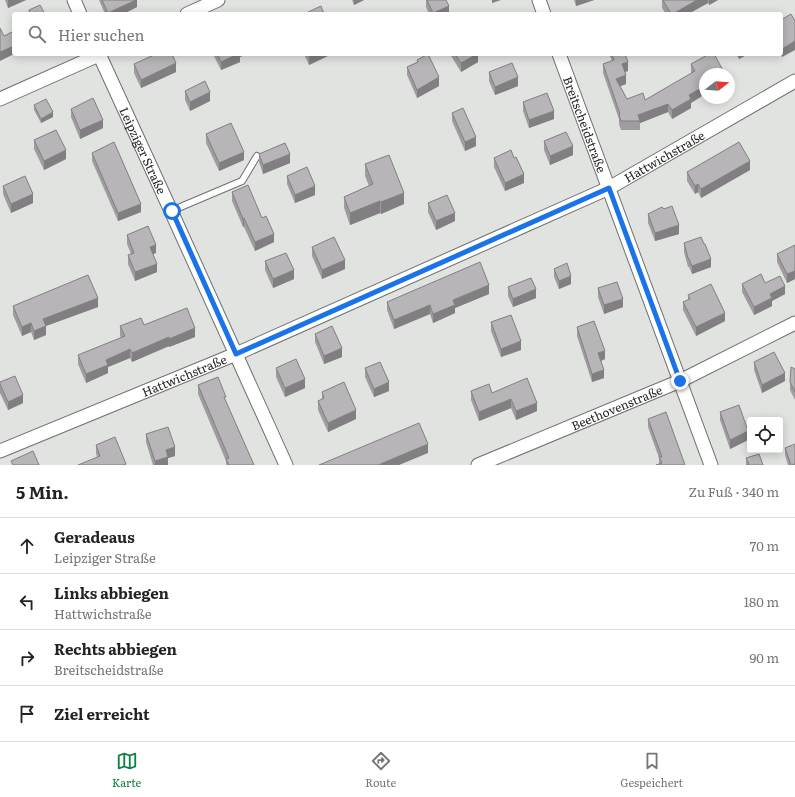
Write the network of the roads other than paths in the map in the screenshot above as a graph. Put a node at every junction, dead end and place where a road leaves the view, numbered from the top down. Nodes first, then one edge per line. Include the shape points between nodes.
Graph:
1 (74, 0) edge
2 (218, 0) edge
3 (539, 0) edge
4 (79, 12) edge
5 (191, 12) edge
6 (543, 12) edge
7 (96, 56) edge
8 (101, 56) edge
9 (560, 56) edge
10 (795, 81) edge
11 (0, 99) edge
12 (257, 156) dead end
13 (609, 188) junction
14 (172, 211) junction
15 (795, 323) edge
16 (236, 354) junction
17 (680, 381) junction
18 (0, 451) edge
19 (286, 465) edge
20 (478, 465) edge
21 (711, 465) edge

1 - 4 street
2 - 5 street
3 - 6 street
7 - 11 street
8 - 14 street, Leipziger Straße
9 - 13 street, Breitscheidstraße
10 - 13 street, Hattwichstraße
12 - 14 lane via 242,180
13 - 16 street, Hattwichstraße
13 - 17 street, Breitscheidstraße
14 - 16 street, Leipziger Straße
15 - 17 street, Beethovenstraße
16 - 18 street, Hattwichstraße
16 - 19 street, Leipziger Straße
17 - 20 street, Beethovenstraße
17 - 21 street, Breitscheidstraße

